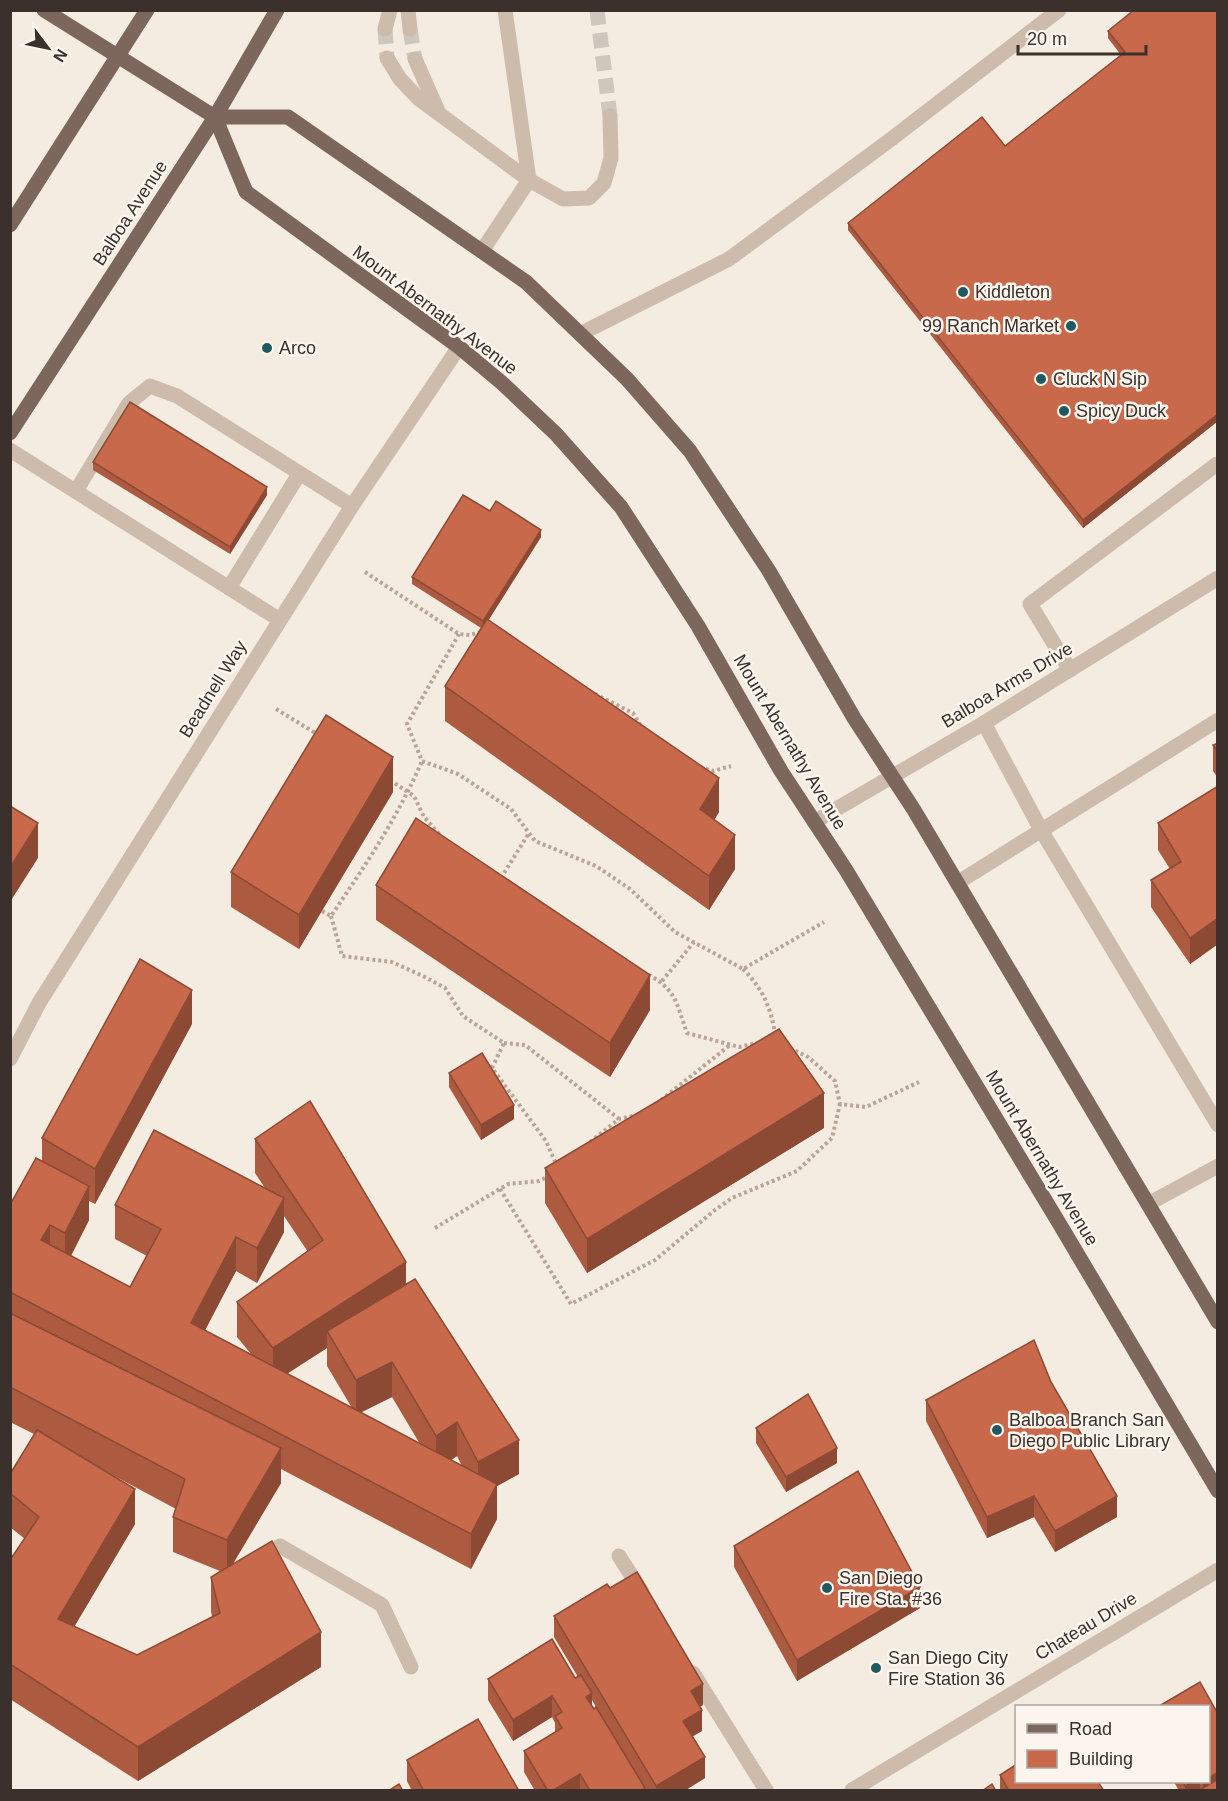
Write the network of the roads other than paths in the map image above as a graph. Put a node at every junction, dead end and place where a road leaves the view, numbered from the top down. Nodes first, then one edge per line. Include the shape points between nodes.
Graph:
1 (44, 10) edge
2 (147, 10) edge
3 (278, 10) edge
4 (390, 10) edge
5 (408, 10) edge
6 (505, 10) edge
7 (1059, 10) edge
8 (385, 29) tunnel mouth
9 (410, 29) tunnel mouth
10 (118, 56) junction
11 (387, 58) tunnel mouth
12 (415, 59) tunnel mouth
13 (440, 114) junction
14 (610, 116) tunnel mouth
15 (215, 117) junction
16 (529, 180) junction
17 (10, 225) edge
18 (482, 251) junction
19 (580, 334) junction
20 (459, 347) junction
21 (10, 434) edge
22 (10, 450) edge
23 (1217, 464) edge
24 (299, 474) junction
25 (76, 491) junction
26 (352, 506) junction
27 (1218, 578) edge
28 (229, 588) junction
29 (280, 620) junction
30 (1070, 670) junction
31 (1218, 720) edge
32 (984, 723) junction
33 (892, 777) junction
34 (814, 822) junction
35 (1041, 830) junction
36 (957, 883) junction
37 (10, 1059) edge
38 (1218, 1125) edge
39 (1218, 1166) edge
40 (1148, 1204) junction
41 (1218, 1322) edge
42 (1218, 1491) edge
43 (280, 1546) dead end
44 (619, 1556) dead end
45 (1218, 1570) edge
46 (650, 1605) edge
47 (687, 1664) edge
48 (411, 1667) dead end
49 (766, 1791) edge
50 (852, 1791) edge

1 - 10 main road
2 - 10 main road
3 - 15 main road, Balboa Avenue
4 - 8 street
5 - 9 street
6 - 16 street
7 - 19 street via 729,259
10 - 15 main road
10 - 17 main road
11 - 13 street via 400,79
12 - 13 street
13 - 16 street
14 - 16 street via 611,158 604,183 589,198 563,200
15 - 18 main road via 288,117
15 - 20 main road, Mount Abernathy Avenue via 246,192
15 - 21 main road, Balboa Avenue
16 - 18 street
18 - 19 main road via 526,282
19 - 33 main road via 627,379 690,451 769,571
20 - 26 street, Beadnell Way
20 - 34 main road, Mount Abernathy Avenue via 556,434 621,507 698,626
22 - 25 street
23 - 30 street via 1030,604
24 - 25 street via 177,396 150,386 129,403
24 - 26 street
24 - 28 street
25 - 28 street
26 - 29 street, Beadnell Way
27 - 30 street, Balboa Arms Drive
28 - 29 street
29 - 37 street, Beadnell Way via 39,1004
30 - 32 street, Balboa Arms Drive
31 - 35 street
32 - 33 street, Balboa Arms Drive
32 - 35 street
33 - 34 street, Balboa Arms Drive
33 - 36 main road
34 - 42 main road, Mount Abernathy Avenue
35 - 36 street
35 - 38 street
36 - 40 main road
39 - 40 street
40 - 41 main road
43 - 48 street via 382,1605
44 - 46 street
45 - 50 street, Chateau Drive
47 - 49 street

